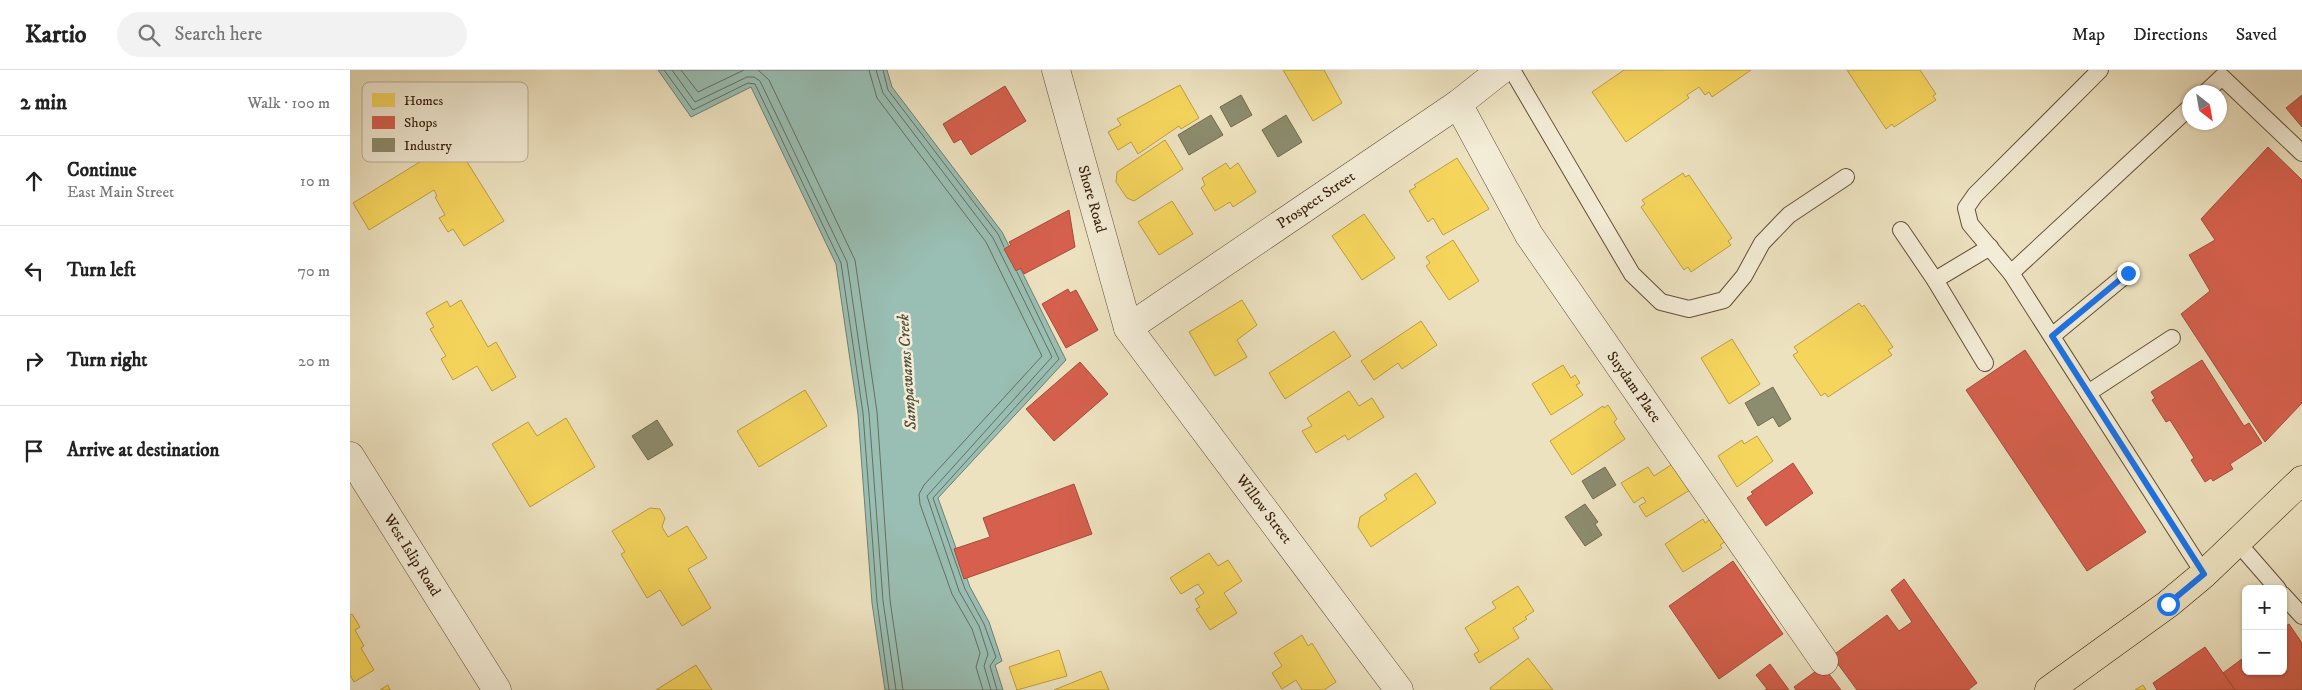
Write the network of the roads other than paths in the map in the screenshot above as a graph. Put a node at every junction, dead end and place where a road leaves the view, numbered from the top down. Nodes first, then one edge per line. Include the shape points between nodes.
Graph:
1 (1056, 70) edge
2 (1512, 70) edge
3 (2100, 70) edge
4 (1490, 73) edge
5 (2213, 85) edge
6 (1458, 104) junction
7 (2182, 114) edge
8 (2302, 153) edge
9 (1846, 178) dead end
10 (1901, 230) dead end
11 (1990, 247) junction
12 (2011, 273) junction
13 (2128, 273) dead end
14 (1935, 280) junction
15 (1128, 328) junction
16 (2052, 336) junction
17 (2172, 338) dead end
18 (1985, 363) dead end
19 (2088, 393) junction
20 (350, 456) edge
21 (2302, 480) edge
22 (2238, 543) junction
23 (2204, 574) junction
24 (2275, 585) edge
25 (2287, 599) edge
26 (2302, 616) edge
27 (1824, 660) dead end
28 (498, 690) edge
29 (1399, 690) edge
30 (2049, 690) edge

1 - 15 street, Shore Road
2 - 9 lane via 1632,274 1661,302 1688,309 1724,300 1744,276 1762,243 1788,215
3 - 11 lane via 1975,195 1966,208 1970,224
4 - 6 street, Prospect Street
5 - 8 lane via 2222,77
6 - 15 street, Prospect Street
6 - 27 street, Suydam Place via 1530,235
7 - 12 lane
10 - 14 lane
11 - 12 lane
11 - 14 lane
12 - 16 lane
13 - 16 lane
14 - 18 lane
15 - 29 street, Willow Street
16 - 19 lane
17 - 19 lane
19 - 23 lane
20 - 28 street, West Islip Road
21 - 22 main road
22 - 23 main road
22 - 24 lane
23 - 30 main road
25 - 26 lane

